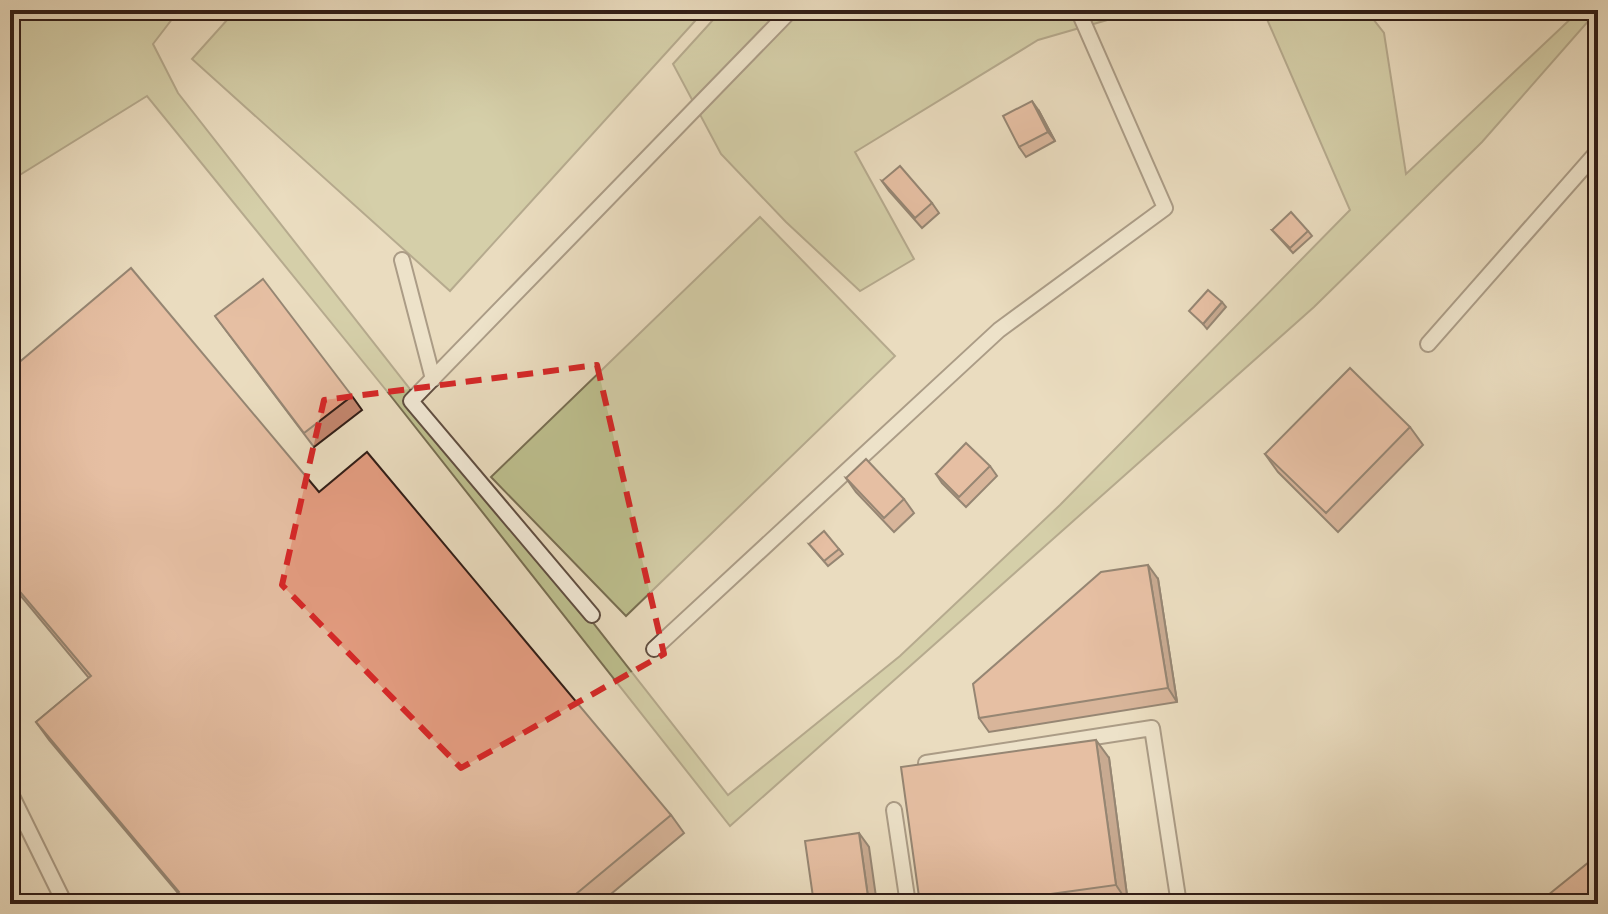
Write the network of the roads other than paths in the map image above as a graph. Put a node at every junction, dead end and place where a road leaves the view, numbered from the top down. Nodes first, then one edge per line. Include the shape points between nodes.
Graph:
1 (791, 10) edge
2 (1078, 10) edge
3 (1598, 151) edge
4 (402, 260) dead end
5 (1428, 344) dead end
6 (433, 379) junction
7 (592, 615) dead end
8 (654, 649) dead end
9 (926, 763) edge
10 (10, 792) edge
11 (894, 810) dead end
12 (65, 904) edge
13 (908, 904) edge
14 (1179, 904) edge

1 - 6 lane
2 - 8 lane via 1165,208 999,330
3 - 5 lane
4 - 6 lane
6 - 7 lane via 411,401
9 - 14 lane via 1152,728
10 - 12 lane
11 - 13 lane

